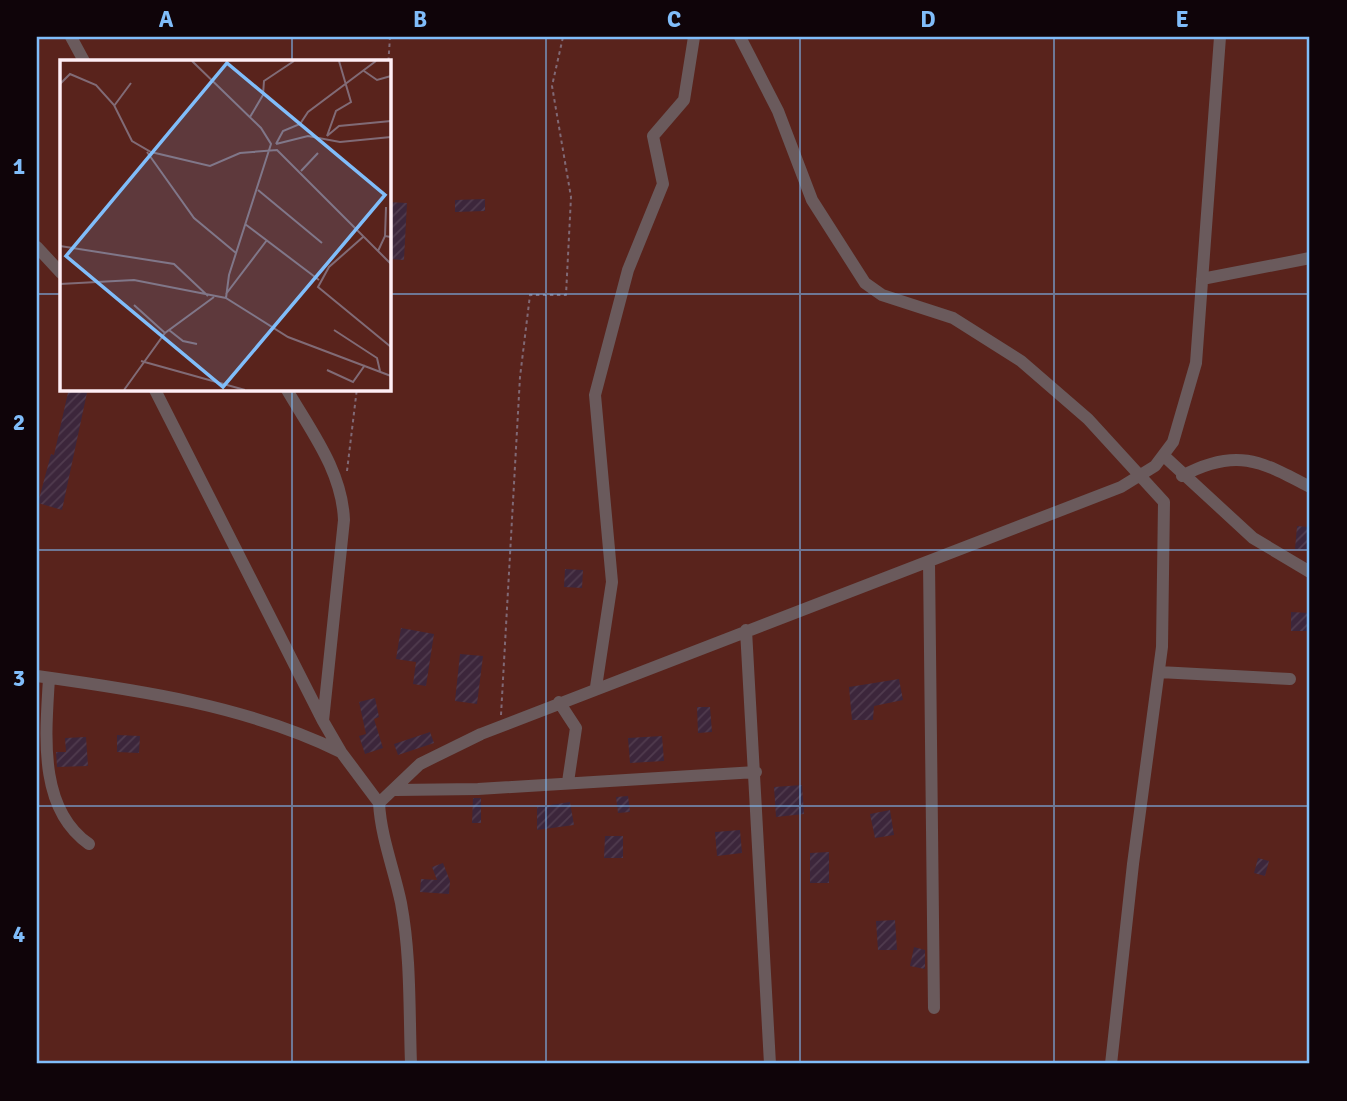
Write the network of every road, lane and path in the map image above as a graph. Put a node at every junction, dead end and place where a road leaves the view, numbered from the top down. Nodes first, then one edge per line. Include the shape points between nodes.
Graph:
1 (71, 37) edge
2 (390, 37) edge
3 (563, 37) edge
4 (694, 37) edge
5 (740, 37) edge
6 (1220, 37) edge
7 (84, 60) edge
8 (389, 60) edge
9 (37, 247) edge
10 (1310, 258) edge
11 (60, 272) edge
12 (1202, 279) junction
13 (155, 390) edge
14 (287, 390) edge
15 (357, 390) edge
16 (1164, 456) junction
17 (1182, 476) junction
18 (1140, 477) junction
19 (1310, 487) edge
20 (344, 496) junction
21 (929, 562) junction
22 (1310, 572) edge
23 (746, 630) junction
24 (1159, 672) junction
25 (43, 677) edge
26 (1290, 679) dead end
27 (596, 687) junction
28 (559, 702) junction
29 (323, 721) junction
30 (500, 726) junction
31 (341, 752) junction
32 (756, 772) junction
33 (568, 782) junction
34 (396, 790) junction
35 (379, 803) junction
36 (89, 844) dead end
37 (934, 1008) dead end
38 (411, 1064) edge
39 (770, 1064) edge
40 (1111, 1064) edge

1 - 7 street
2 - 8 path
3 - 30 path via 552,86 571,197 566,295 530,295 520,377
4 - 27 street via 684,100 653,136 663,184 631,258 595,395 612,582
5 - 18 street via 778,111 812,200 865,283 882,295 953,318 1021,361 1088,419
6 - 12 street
9 - 11 street
10 - 12 street
12 - 16 street via 1196,363 1181,422
13 - 29 street
14 - 20 street
15 - 20 path
16 - 17 street
16 - 18 street
17 - 19 street via 1213,463 1253,460
17 - 22 street via 1253,538
18 - 21 street
18 - 24 street via 1164,502
20 - 29 street
21 - 23 street
21 - 37 street
23 - 27 street
23 - 32 street
24 - 26 street
24 - 40 street
25 - 31 street via 96,683 222,711 272,724
25 - 36 street via 48,775 72,828
27 - 28 street
28 - 30 street
28 - 33 street via 576,728
29 - 31 street
30 - 34 street via 420,764
31 - 35 street
32 - 33 street
32 - 39 street
33 - 34 street
34 - 35 street
35 - 38 street via 380,828 401,902

